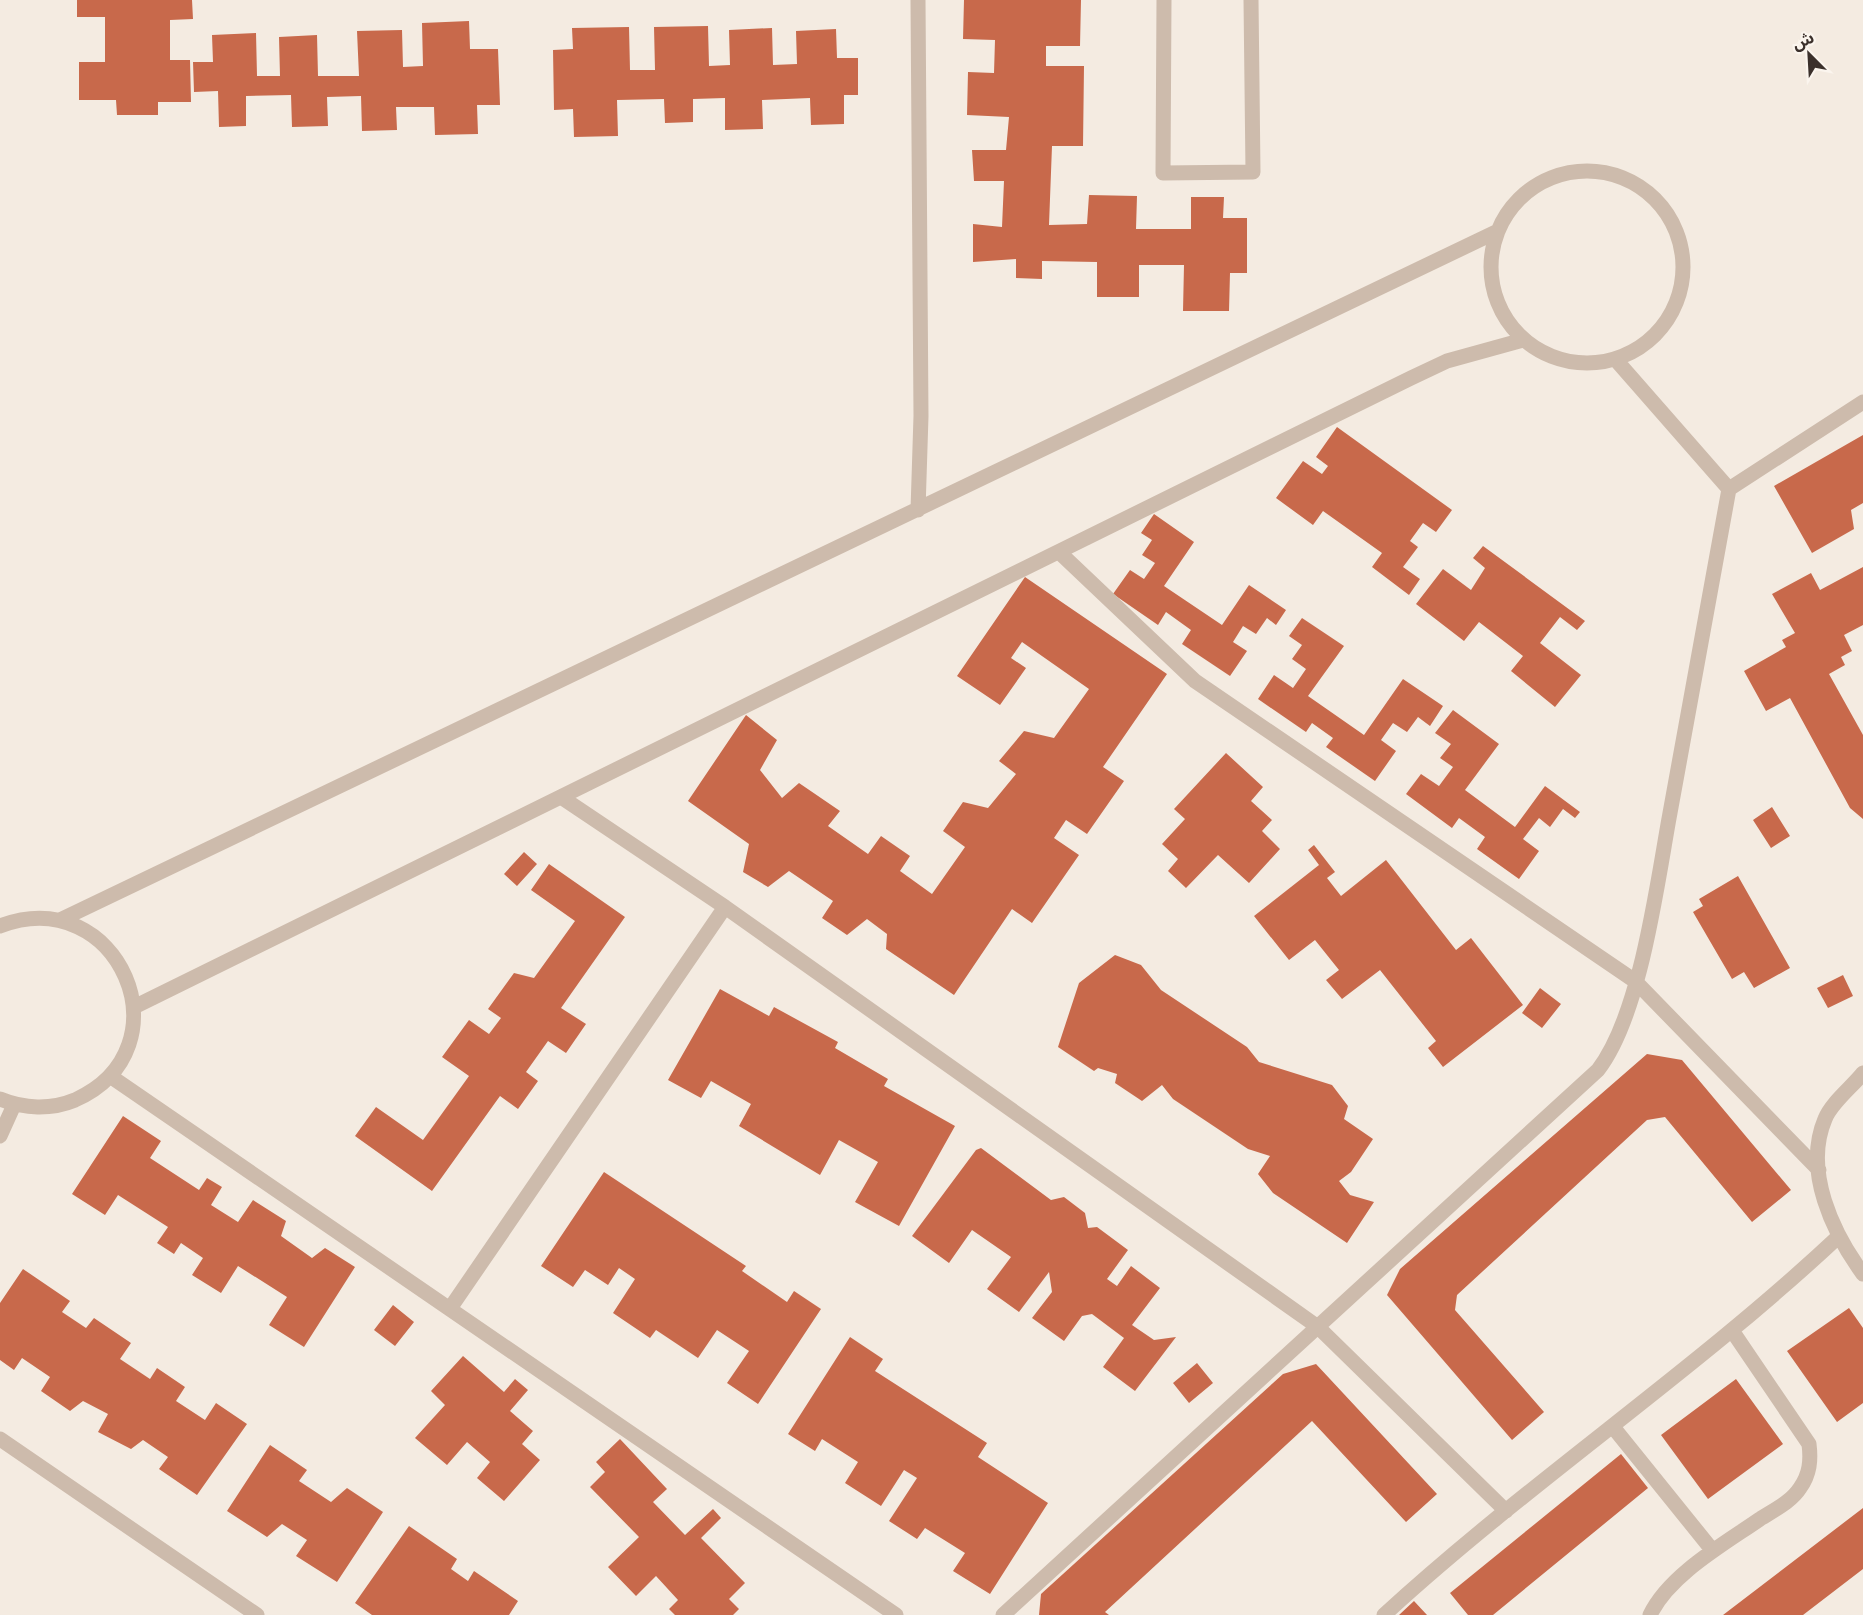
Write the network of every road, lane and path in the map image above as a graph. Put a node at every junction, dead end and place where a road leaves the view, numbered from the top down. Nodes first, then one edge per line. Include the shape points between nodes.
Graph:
1 (918, 0) edge
2 (1164, 0) edge
3 (1251, 0) edge
4 (1498, 231) junction
5 (1523, 340) junction
6 (1616, 360) junction
7 (1863, 402) edge
8 (1729, 489) junction
9 (918, 510) junction
10 (1059, 552) junction
11 (561, 797) junction
12 (724, 907) junction
13 (60, 920) junction
14 (0, 926) edge
15 (1635, 981) junction
16 (134, 1007) junction
17 (1863, 1073) edge
18 (110, 1076) junction
19 (7, 1102) edge
20 (0, 1136) edge
21 (1819, 1170) junction
22 (1838, 1237) junction
23 (1863, 1274) edge
24 (451, 1307) junction
25 (1318, 1327) junction
26 (1733, 1332) junction
27 (1613, 1427) junction
28 (0, 1439) edge
29 (1506, 1511) junction
30 (1713, 1551) junction
31 (257, 1615) edge
32 (896, 1615) edge
33 (1003, 1615) edge
34 (1384, 1615) edge
35 (1650, 1615) edge

1 - 9 street
2 - 3 street via 1163,173 1253,172
4 - 5 street via 1490,269 1499,308
4 - 6 street via 1517,201 1545,180 1579,171 1614,174 1646,190 1669,216 1682,248 1682,283 1670,316 1647,343
4 - 9 street
5 - 6 street via 1551,357 1583,364
5 - 10 street via 1447,361
6 - 8 street
7 - 8 street
8 - 15 street
9 - 13 street
10 - 11 street
10 - 15 street via 1195,681
11 - 12 street
11 - 16 street
12 - 24 street
12 - 25 street
13 - 14 street via 30,918
13 - 16 street via 88,932 112,951 128,977
15 - 21 street
15 - 25 street via 1620,1030 1598,1070
16 - 18 street via 131,1037
17 - 21 street via 1825,1118 1817,1154
18 - 19 street via 90,1093 66,1104 40,1108
18 - 24 street
19 - 20 street
21 - 22 street
22 - 23 street
22 - 26 street
24 - 32 street
25 - 29 street
25 - 33 street
26 - 27 street
26 - 30 street via 1809,1444 1811,1464 1801,1488 1787,1501
27 - 29 street
27 - 30 street
28 - 31 street
29 - 34 street
30 - 35 street via 1657,1599

